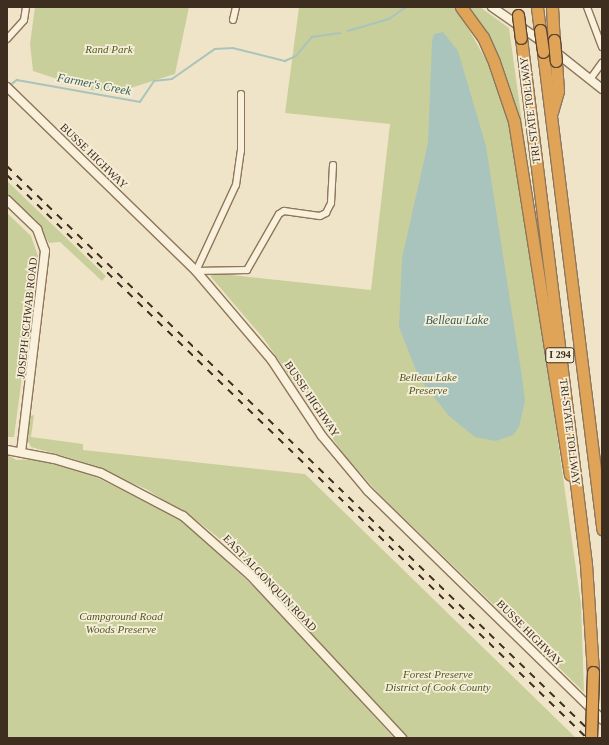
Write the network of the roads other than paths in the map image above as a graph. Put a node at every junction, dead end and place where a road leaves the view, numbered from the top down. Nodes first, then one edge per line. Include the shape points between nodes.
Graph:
1 (26, 7) edge
2 (236, 7) edge
3 (461, 7) edge
4 (492, 7) edge
5 (537, 7) edge
6 (552, 7) edge
7 (587, 7) edge
8 (518, 11) edge
9 (233, 20) dead end
10 (7, 38) edge
11 (602, 47) edge
12 (602, 63) edge
13 (591, 78) junction
14 (8, 88) edge
15 (602, 89) edge
16 (241, 94) dead end
17 (551, 116) junction
18 (333, 165) dead end
19 (7, 200) edge
20 (196, 271) junction
21 (7, 450) edge
22 (21, 452) junction
23 (578, 495) junction
24 (602, 528) edge
25 (602, 719) edge
26 (402, 738) edge
27 (592, 738) edge

1 - 10 street via 24,20
2 - 9 street
3 - 23 highway via 488,50 514,121 566,466
4 - 13 main road
5 - 17 highway, TRI-STATE TOLLWAY / I 294, bridge
6 - 17 highway, bridge via 558,91
7 - 11 street
8 - 23 highway, TRI-STATE TOLLWAY / I 294, bridge
12 - 13 street
13 - 15 main road
14 - 20 main road, BUSSE HIGHWAY
16 - 20 street via 241,151 236,185 218,231
17 - 24 highway, TRI-STATE TOLLWAY / I 294
18 - 20 street via 330,203 326,213 320,216 284,211 279,214 247,270
19 - 22 main road, JOSEPH SCHWAB ROAD via 37,229 45,252
20 - 25 main road, BUSSE HIGHWAY via 271,359 322,436 368,491
21 - 22 main road, EAST ALGONQUIN ROAD
22 - 26 main road, EAST ALGONQUIN ROAD via 100,473 183,516 250,574
23 - 27 highway, TRI-STATE TOLLWAY / I 294, bridge via 593,672

